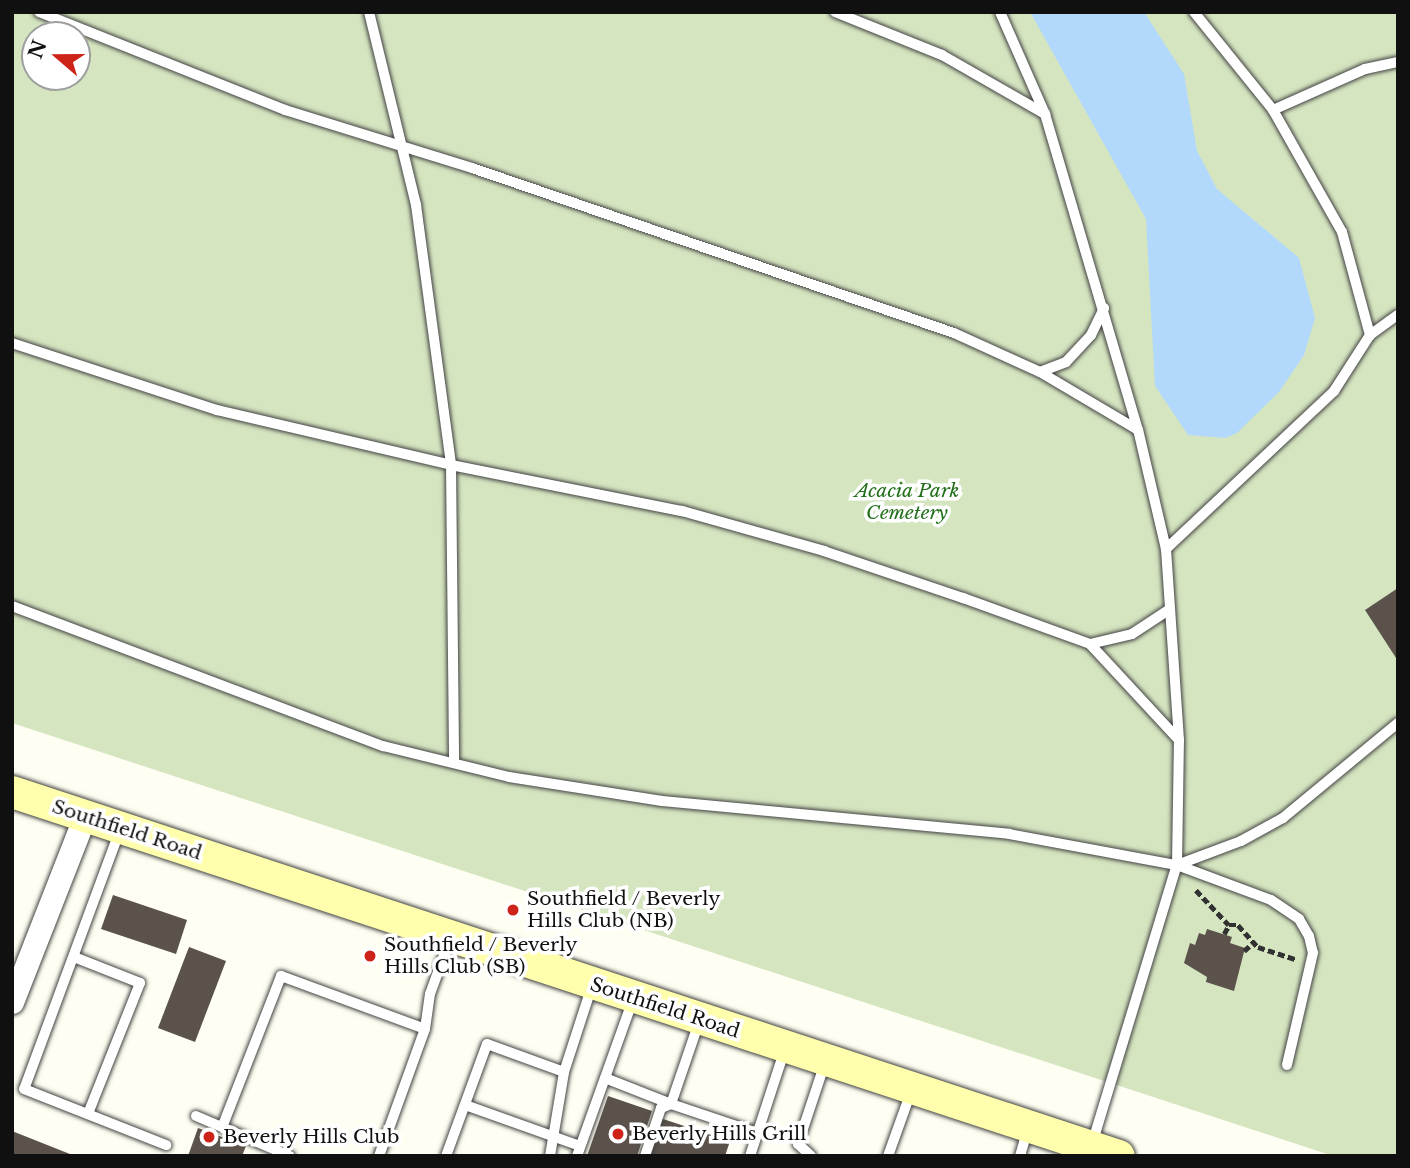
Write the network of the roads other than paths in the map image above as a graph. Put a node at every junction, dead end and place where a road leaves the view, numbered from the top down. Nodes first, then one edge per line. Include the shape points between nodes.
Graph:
1 (39, 12) edge
2 (369, 12) edge
3 (835, 12) edge
4 (1000, 12) edge
5 (1194, 12) edge
6 (1398, 62) edge
7 (1273, 110) junction
8 (1045, 114) junction
9 (405, 150) junction
10 (1104, 308) junction
11 (1398, 315) edge
12 (1370, 335) junction
13 (12, 344) edge
14 (1040, 372) junction
15 (1138, 430) junction
16 (451, 466) junction
17 (1166, 550) junction
18 (12, 606) edge
19 (1170, 609) junction
20 (1090, 644) junction
21 (1398, 723) edge
22 (1179, 740) junction
23 (454, 764) junction
24 (12, 792) edge
25 (85, 816) junction
26 (121, 827) junction
27 (1177, 865) junction
28 (451, 936) junction
29 (74, 957) junction
30 (592, 983) junction
31 (634, 997) junction
32 (12, 1002) edge
33 (700, 1019) junction
34 (425, 1029) junction
35 (785, 1048) junction
36 (825, 1060) junction
37 (1287, 1065) dead end
38 (564, 1072) junction
39 (605, 1078) junction
40 (913, 1088) junction
41 (671, 1104) junction
42 (465, 1105) junction
43 (88, 1114) junction
44 (196, 1116) dead end
45 (223, 1125) junction
46 (1029, 1125) junction
47 (757, 1133) junction
48 (554, 1137) junction
49 (798, 1144) junction
50 (166, 1145) dead end
51 (579, 1151) edge
52 (1099, 1153) edge
53 (289, 1156) edge
54 (379, 1156) edge
55 (446, 1156) edge
56 (550, 1156) edge
57 (645, 1156) edge
58 (750, 1156) edge
59 (791, 1156) edge
60 (811, 1156) edge
61 (888, 1156) edge
62 (1020, 1156) edge

1 - 9 lane via 216,85
2 - 9 lane
3 - 8 lane via 942,55
4 - 8 lane
5 - 7 lane
6 - 7 lane via 1365,69
7 - 12 lane via 1342,232
8 - 10 lane
9 - 14 lane via 858,298
9 - 16 lane via 429,288
10 - 14 lane via 1091,335 1066,362
10 - 15 lane
11 - 12 lane
12 - 17 lane via 1334,391
13 - 16 lane via 217,410
14 - 15 lane
15 - 17 lane
16 - 20 lane via 682,511 824,551
16 - 23 lane
17 - 19 lane
18 - 23 lane via 295,715 383,746
19 - 20 lane via 1132,635
19 - 22 lane
20 - 22 lane
21 - 27 lane via 1283,818 1241,841
22 - 27 lane
23 - 27 lane via 662,801 1009,834
24 - 25 main road, Southfield Road
25 - 26 main road, Southfield Road
25 - 32 street
26 - 28 main road, Southfield Road
26 - 29 lane
27 - 37 lane via 1227,880 1288,909 1309,936 1310,963
27 - 52 lane
28 - 30 main road, Southfield Road
28 - 34 lane via 430,994
29 - 43 lane via 24,1089
29 - 43 lane via 140,982
30 - 31 main road, Southfield Road
30 - 38 lane
31 - 33 main road, Southfield Road
31 - 39 lane
33 - 35 main road, Southfield Road
33 - 41 lane
34 - 45 lane via 281,976
34 - 54 lane
35 - 36 main road, Southfield Road
35 - 47 lane
36 - 40 main road, Southfield Road
36 - 49 lane
38 - 42 lane via 487,1044
38 - 48 lane
39 - 41 lane
39 - 51 lane
40 - 46 main road, Southfield Road
40 - 61 lane
41 - 47 lane
41 - 57 lane via 661,1108
42 - 48 lane
42 - 55 lane
43 - 50 lane
44 - 45 lane
45 - 53 lane
46 - 52 main road, Southfield Road
46 - 62 lane
47 - 58 lane
48 - 51 lane
48 - 56 lane
49 - 59 lane
49 - 60 lane

